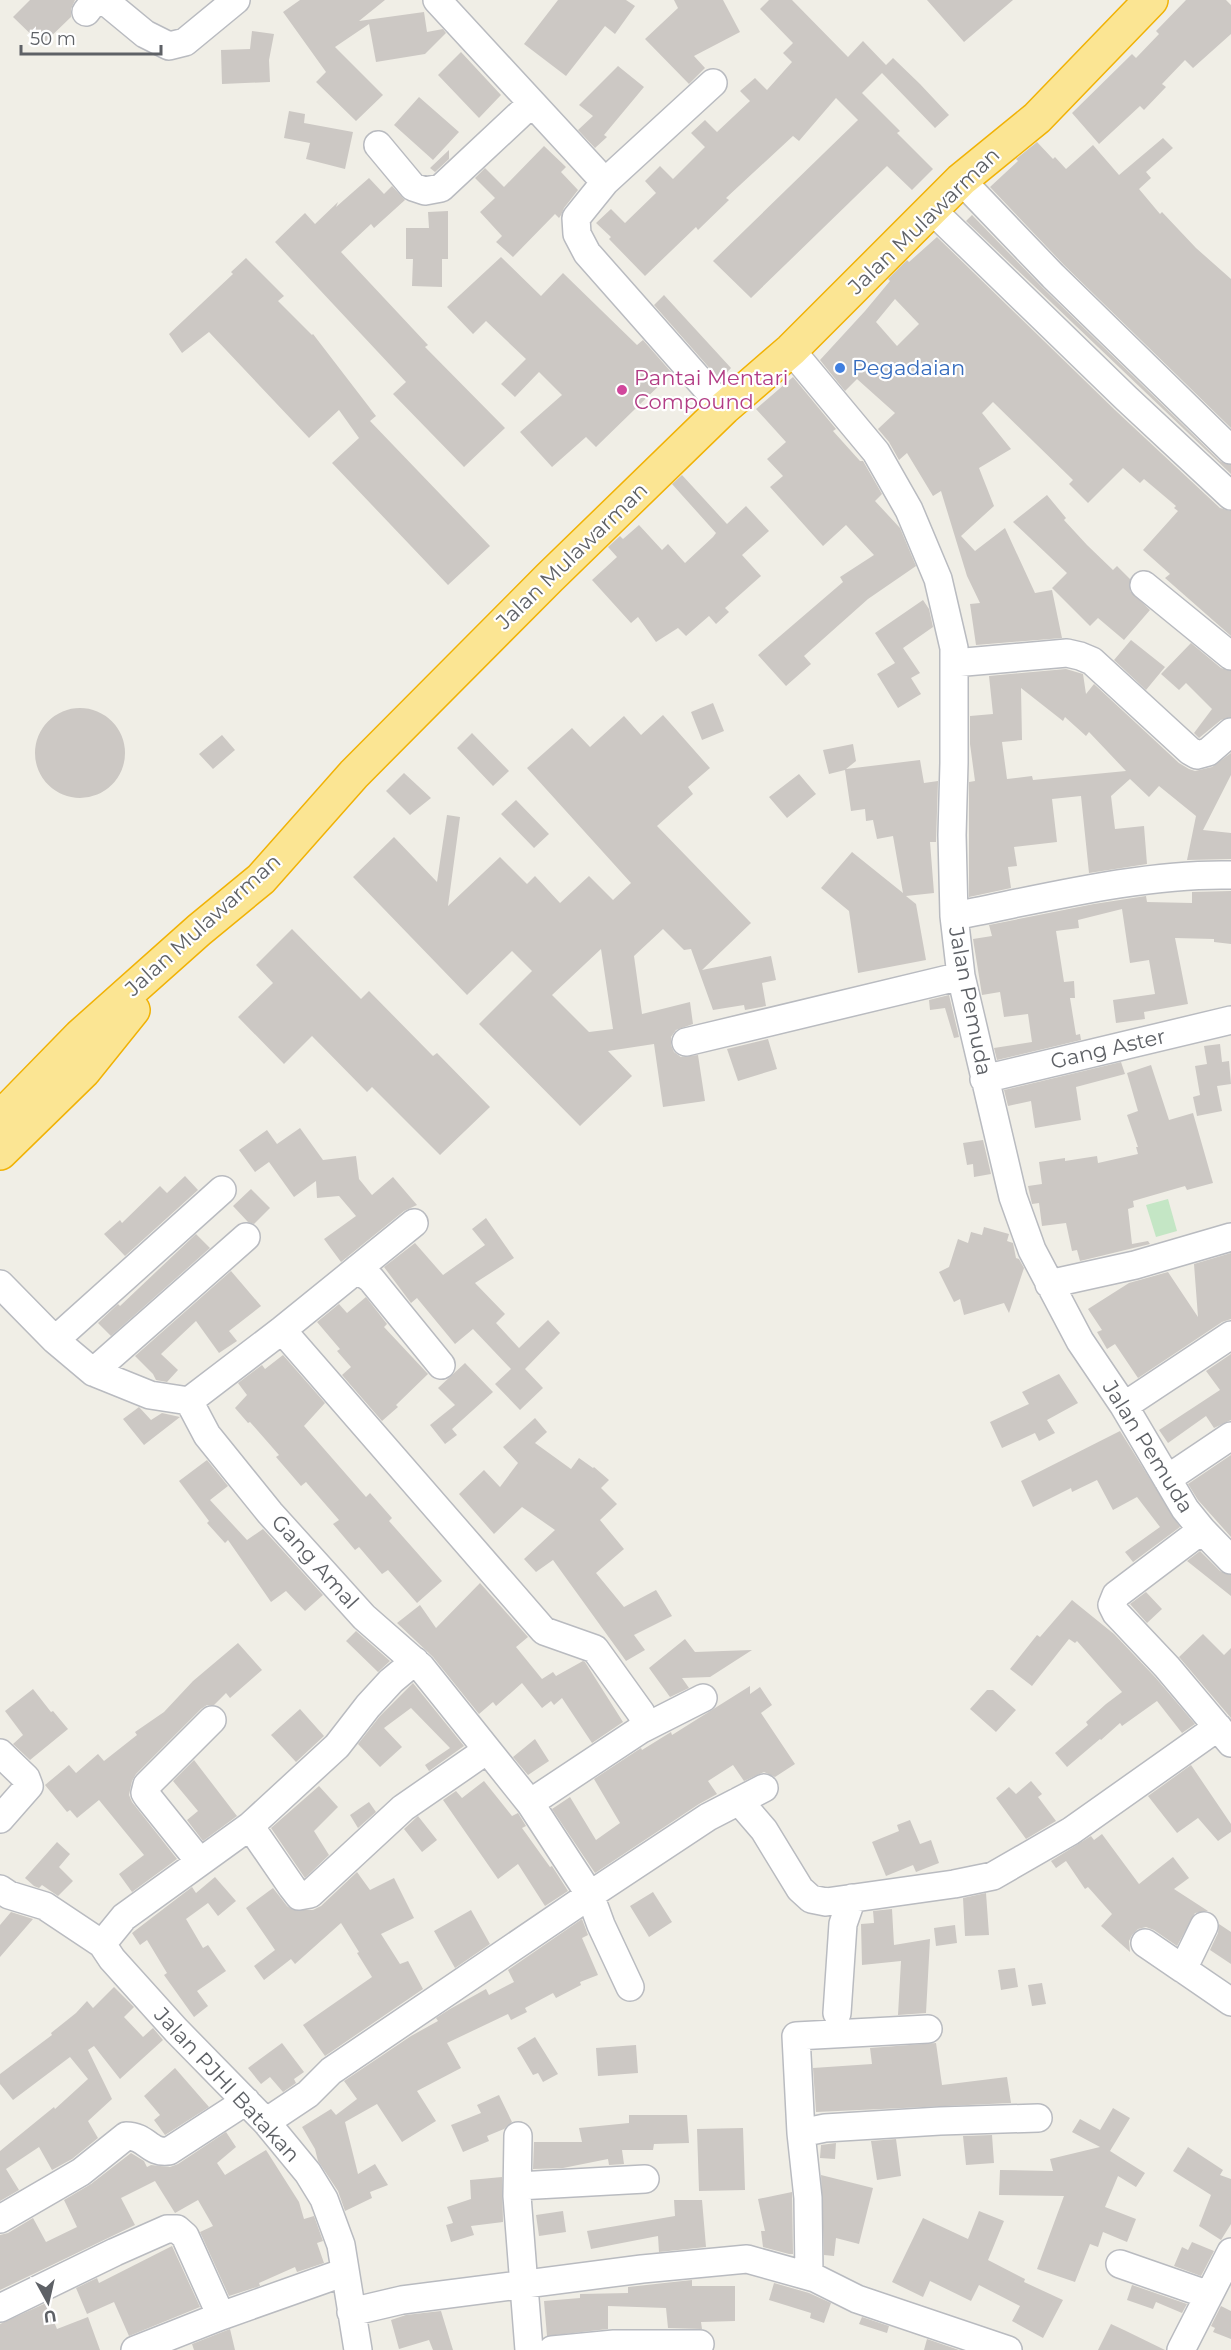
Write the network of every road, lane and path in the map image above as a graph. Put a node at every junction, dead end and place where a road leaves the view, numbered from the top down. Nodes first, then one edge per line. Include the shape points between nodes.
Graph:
1 (236, 0) edge
2 (437, 0) edge
3 (1151, 0) edge
4 (86, 12) dead end
5 (713, 83) dead end
6 (532, 103) junction
7 (378, 145) dead end
8 (961, 180) junction
9 (605, 183) junction
10 (932, 210) junction
11 (791, 350) junction
12 (724, 408) junction
13 (1231, 450) edge
14 (1231, 496) edge
15 (1144, 585) dead end
16 (1231, 656) edge
17 (954, 663) junction
18 (1231, 732) edge
19 (1231, 875) edge
20 (954, 916) junction
21 (961, 976) junction
22 (1231, 1020) edge
23 (686, 1042) dead end
24 (984, 1079) junction
25 (4, 1138) edge
26 (222, 1190) dead end
27 (414, 1223) dead end
28 (246, 1237) dead end
29 (1231, 1238) edge
30 (357, 1269) junction
31 (0, 1284) edge
32 (1049, 1284) junction
33 (282, 1330) junction
34 (1231, 1335) edge
35 (55, 1340) junction
36 (441, 1365) dead end
37 (93, 1372) junction
38 (189, 1401) junction
39 (1124, 1406) junction
40 (1231, 1436) edge
41 (1167, 1479) junction
42 (1202, 1530) junction
43 (1231, 1560) edge
44 (415, 1660) junction
45 (703, 1698) dead end
46 (212, 1720) dead end
47 (640, 1730) junction
48 (1225, 1735) edge
49 (487, 1750) junction
50 (0, 1753) edge
51 (764, 1788) dead end
52 (739, 1801) junction
53 (530, 1803) junction
54 (0, 1819) edge
55 (250, 1826) junction
56 (200, 1862) junction
57 (590, 1894) junction
58 (3, 1897) edge
59 (852, 1898) junction
60 (1204, 1926) dead end
61 (1145, 1943) dead end
62 (102, 1944) junction
63 (1183, 1969) junction
64 (630, 1987) dead end
65 (1231, 2002) edge
66 (837, 2013) dead end
67 (928, 2029) dead end
68 (246, 2101) junction
69 (1038, 2118) dead end
70 (266, 2122) junction
71 (801, 2133) junction
72 (518, 2136) dead end
73 (645, 2179) dead end
74 (518, 2186) junction
75 (0, 2219) edge
76 (1231, 2252) edge
77 (1120, 2264) dead end
78 (345, 2272) junction
79 (809, 2276) junction
80 (524, 2285) junction
81 (1209, 2295) junction
82 (0, 2308) edge
83 (351, 2312) junction
84 (221, 2316) junction
85 (187, 2341) edge
86 (700, 2344) dead end
87 (614, 2347) edge
88 (135, 2350) edge
89 (358, 2350) edge
90 (529, 2350) edge
91 (552, 2350) edge
92 (1008, 2350) edge
93 (1181, 2350) edge

1 - 4 street via 185,42 169,46 145,34 105,1 96,1
2 - 6 street
3 - 8 highway, Jalan Mulawarman via 1037,118
5 - 9 street
6 - 7 street via 441,188 425,191 413,187
6 - 9 street
8 - 10 highway, Jalan Mulawarman
8 - 13 street
9 - 12 street via 576,218 577,234 587,253
10 - 11 highway, Jalan Mulawarman
10 - 14 street
11 - 12 highway, Jalan Mulawarman
11 - 17 street, Jalan Pemuda via 876,452 909,510 938,579
12 - 25 highway, Jalan Mulawarman via 362,766 261,879 199,930
15 - 16 street
17 - 18 street via 1067,653 1080,656 1092,661 1197,755 1208,752
17 - 20 street, Jalan Pemuda
19 - 20 street via 1196,874 1091,889
20 - 21 street, Jalan Pemuda
21 - 23 street
21 - 24 street, Jalan Pemuda
22 - 24 street, Gang Aster
24 - 32 street, Jalan Pemuda via 1013,1197
26 - 35 street
27 - 30 street
28 - 37 street
29 - 32 street
30 - 33 street
30 - 36 street via 371,1279
31 - 35 street
32 - 39 street, Jalan Pemuda via 1080,1341
33 - 38 street
33 - 47 street via 544,1631 595,1649 641,1713 644,1721
34 - 39 street
35 - 37 street
37 - 38 street via 150,1395
38 - 44 street, Gang Amal via 207,1435 270,1513 364,1617
39 - 41 street, Jalan Pemuda
40 - 41 street
41 - 42 street, Jalan Pemuda
42 - 43 street, Jalan Pemuda
42 - 48 street via 1116,1595 1112,1605
44 - 49 street, Gang Amal
44 - 55 street via 368,1706 338,1746
45 - 47 street
46 - 56 street via 145,1790
47 - 53 street
48 - 59 street via 993,1876
49 - 53 street, Gang Amal
49 - 55 street via 403,1808 303,1897
50 - 54 street via 26,1778 29,1786
51 - 52 street
52 - 57 street
52 - 59 street via 811,1899 826,1902
53 - 57 street, Gang Amal
55 - 56 street
56 - 62 street via 124,1917
57 - 64 street, Gang Amal
57 - 70 street via 331,2072 308,2094
58 - 62 street, Jalan PJHI Batakan via 45,1906
59 - 66 street via 843,1924
60 - 63 street
61 - 63 street
62 - 68 street, Jalan PJHI Batakan via 176,2030
63 - 65 street
67 - 71 street via 796,2036
68 - 70 street, Jalan PJHI Batakan
68 - 75 street via 169,2151 152,2149 145,2140 126,2136 81,2172
69 - 71 street via 825,2128
70 - 78 street, Jalan PJHI Batakan via 324,2199 341,2245
71 - 79 street via 808,2198
72 - 74 street
73 - 74 street
74 - 80 street
76 - 81 street
77 - 81 street
78 - 83 street, Jalan PJHI Batakan
78 - 84 street
79 - 80 street via 747,2259
79 - 92 street via 856,2299
80 - 83 street via 402,2300
80 - 90 street
81 - 93 street
82 - 84 street via 114,2252 167,2229 177,2229 185,2236
83 - 89 street, Jalan PJHI Batakan
84 - 85 street
85 - 88 street
86 - 87 street
87 - 91 street

